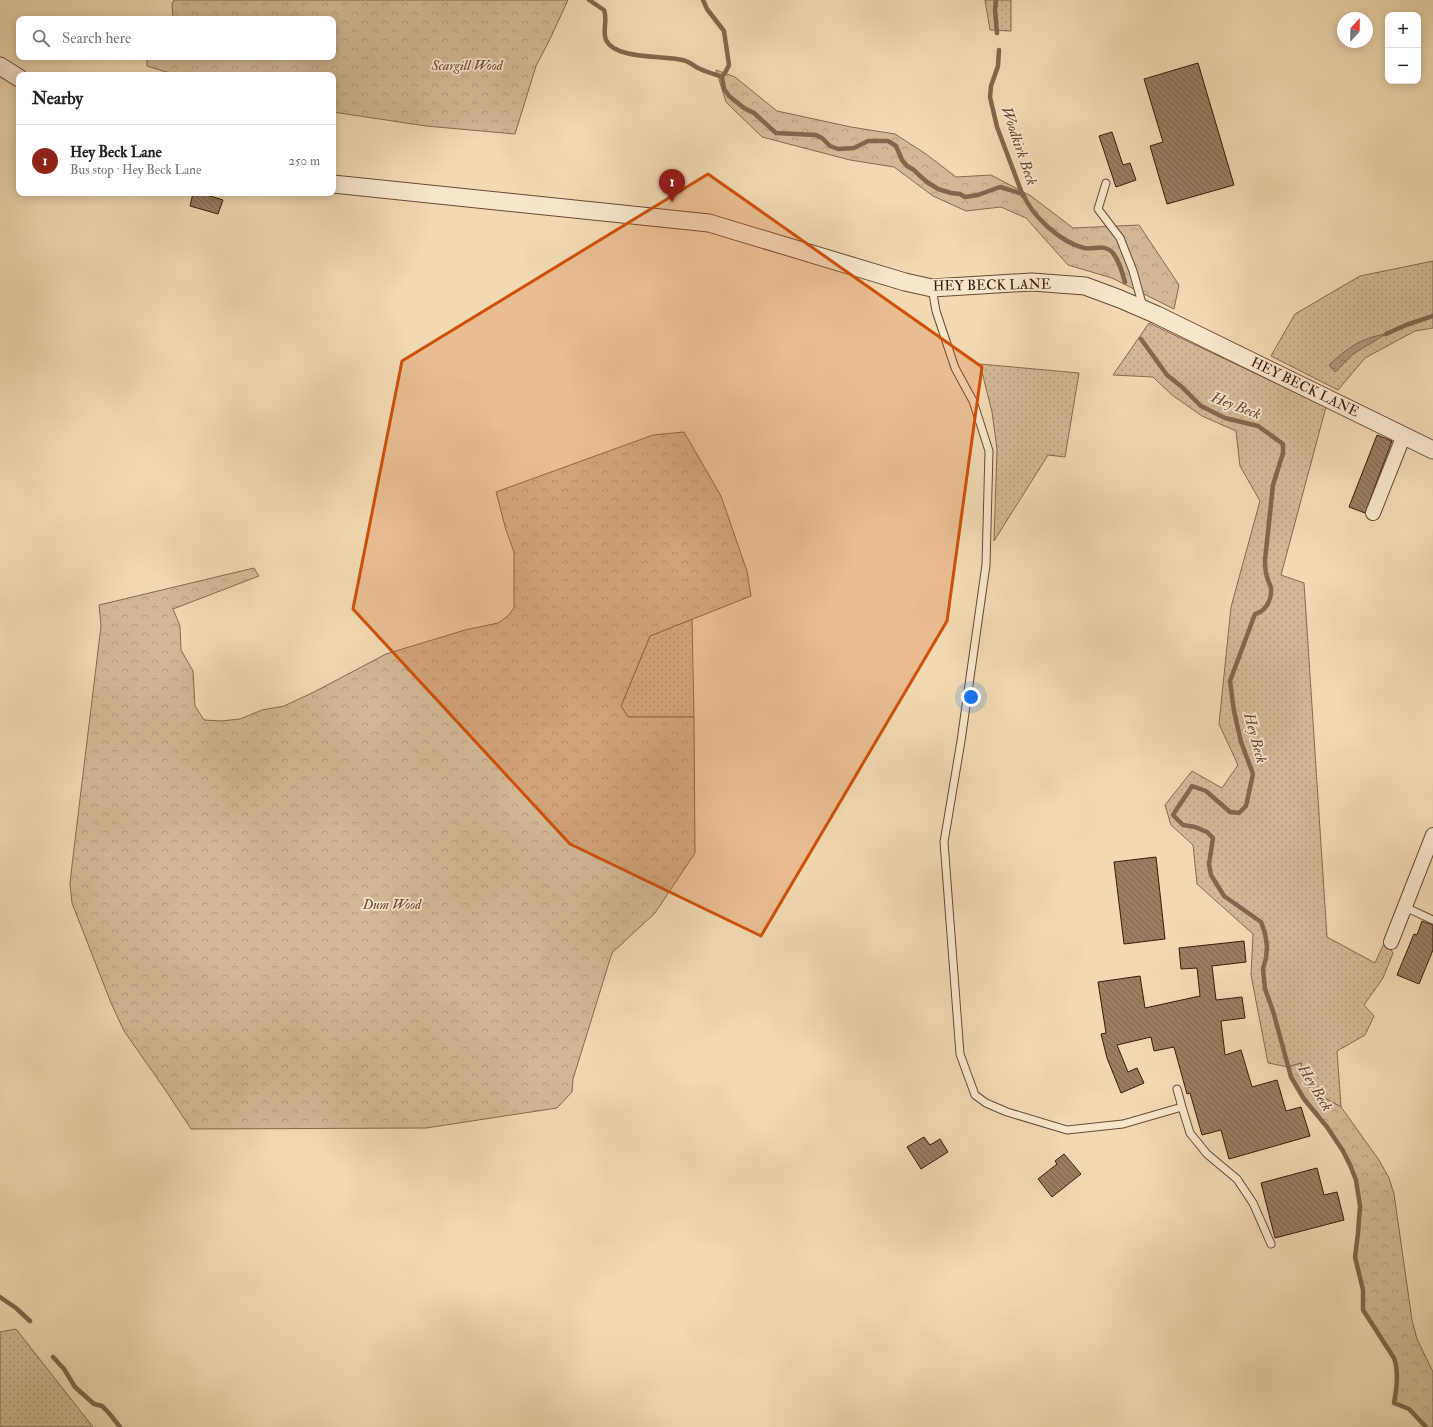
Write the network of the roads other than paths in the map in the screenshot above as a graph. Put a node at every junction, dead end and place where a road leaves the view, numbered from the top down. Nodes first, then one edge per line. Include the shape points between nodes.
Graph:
1 (0, 66) edge
2 (16, 76) edge
3 (1106, 183) dead end
4 (336, 184) edge
5 (932, 288) junction
6 (1144, 309) junction
7 (1404, 435) junction
8 (1433, 450) edge
9 (1373, 513) dead end
10 (1433, 835) edge
11 (1404, 907) junction
12 (1433, 920) edge
13 (1391, 942) dead end
14 (1177, 1089) dead end
15 (1182, 1107) junction
16 (1271, 1244) dead end

1 - 2 street
3 - 6 lane via 1098,209 1120,238
4 - 5 street, HEY BECK LANE via 709,223
5 - 6 street, HEY BECK LANE via 1032,282 1085,286
5 - 15 lane via 936,311 955,368 973,401 989,451 986,565 944,842 960,1054 974,1096 1007,1112 1067,1130 1123,1124
6 - 7 street, HEY BECK LANE
7 - 8 street, HEY BECK LANE
7 - 9 street
10 - 11 street
11 - 12 lane
11 - 13 street
14 - 15 lane
15 - 16 lane via 1190,1133 1207,1154 1237,1179 1253,1203

